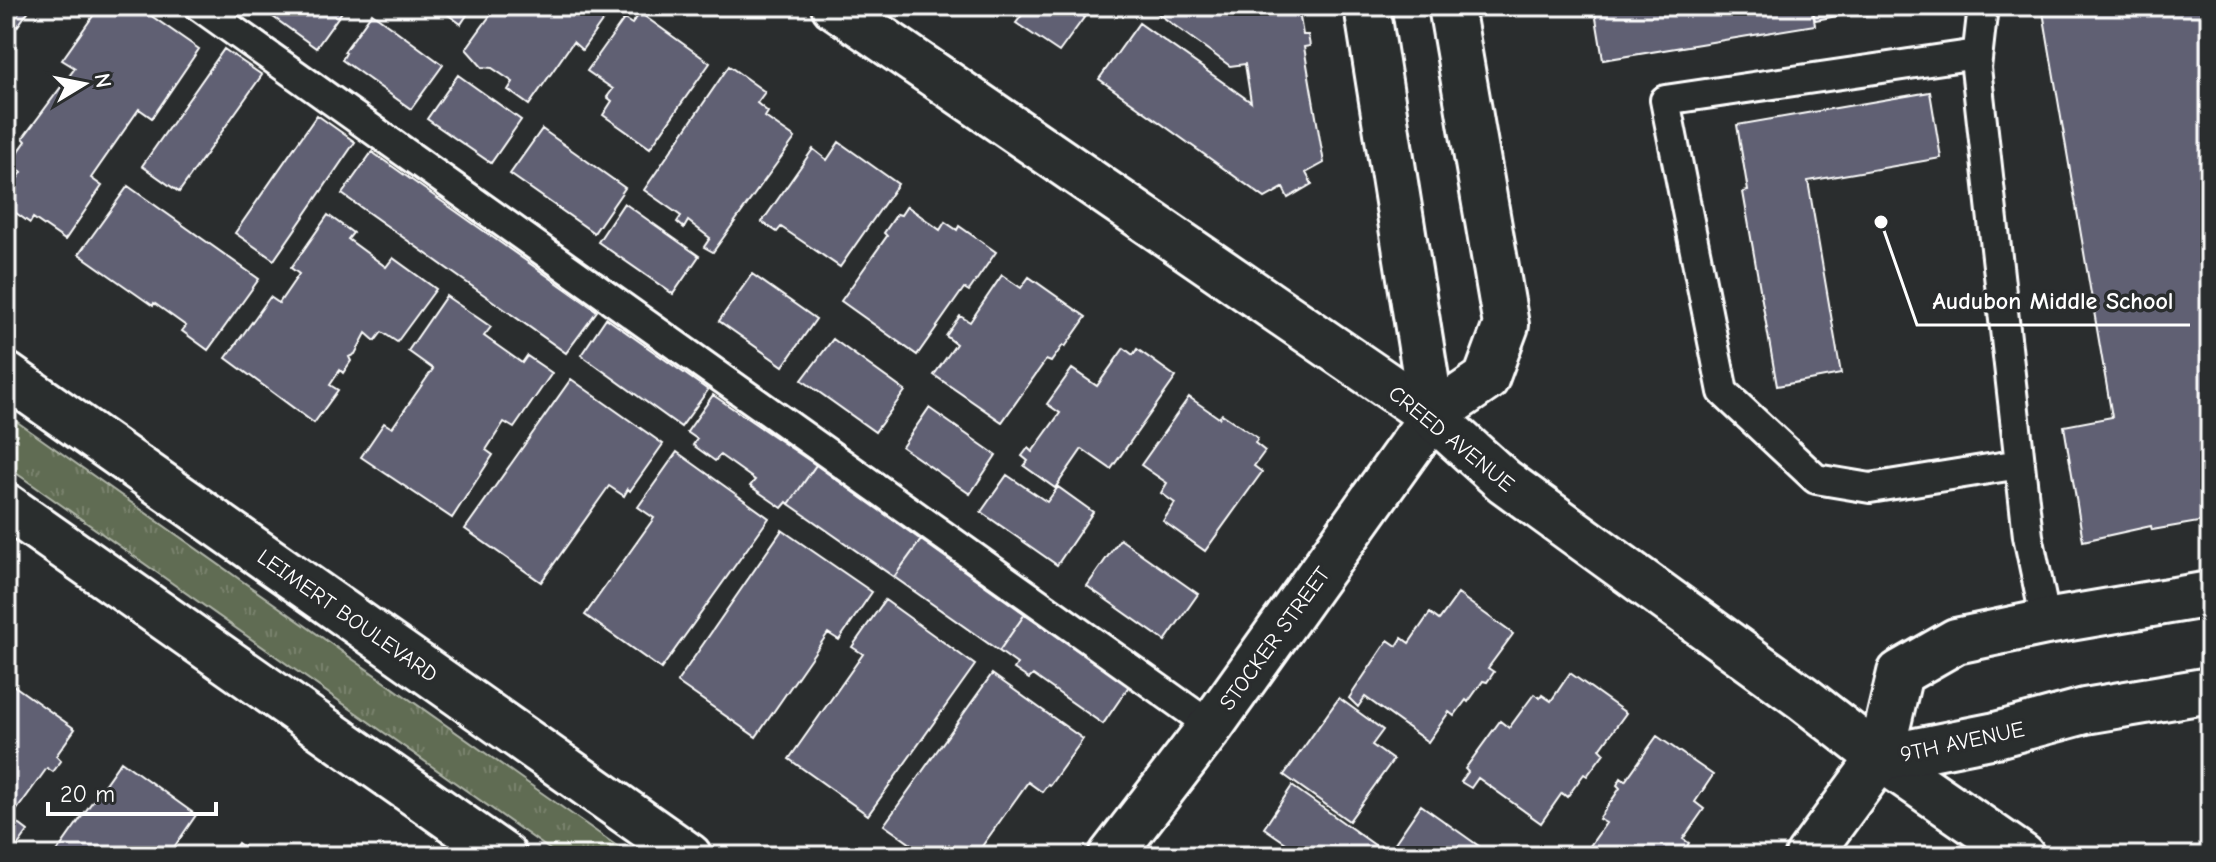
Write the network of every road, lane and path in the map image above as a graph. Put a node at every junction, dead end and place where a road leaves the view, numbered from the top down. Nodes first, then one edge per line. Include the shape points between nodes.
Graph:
1 (199, 6) edge
2 (834, 6) edge
3 (1367, 6) edge
4 (1451, 6) edge
5 (1983, 6) edge
6 (1977, 54) junction
7 (6, 375) edge
8 (1432, 416) junction
9 (2020, 464) junction
10 (6, 506) edge
11 (2210, 594) edge
12 (2046, 622) junction
13 (2210, 690) edge
14 (1211, 726) junction
15 (1880, 758) junction
16 (504, 856) edge
17 (689, 856) edge
18 (1111, 856) edge
19 (1808, 856) edge
20 (2022, 856) edge

1 - 14 lane
2 - 8 street, CREED AVENUE
3 - 8 street
4 - 8 street, STOCKER STREET via 1506,325 1486,379
5 - 6 lane
6 - 9 lane
6 - 9 lane via 1665,100 1723,392 1816,479 1870,488
7 - 17 street, LEIMERT BOULEVARD
8 - 14 street, STOCKER STREET
8 - 15 street, CREED AVENUE via 1504,481
9 - 12 lane
10 - 16 street
11 - 12 street, 9TH AVENUE
12 - 15 street, 9TH AVENUE via 1956,641 1900,673
13 - 15 street, 9TH AVENUE via 2085,711
14 - 18 street, STOCKER STREET
15 - 19 street
15 - 20 street, CREED AVENUE

